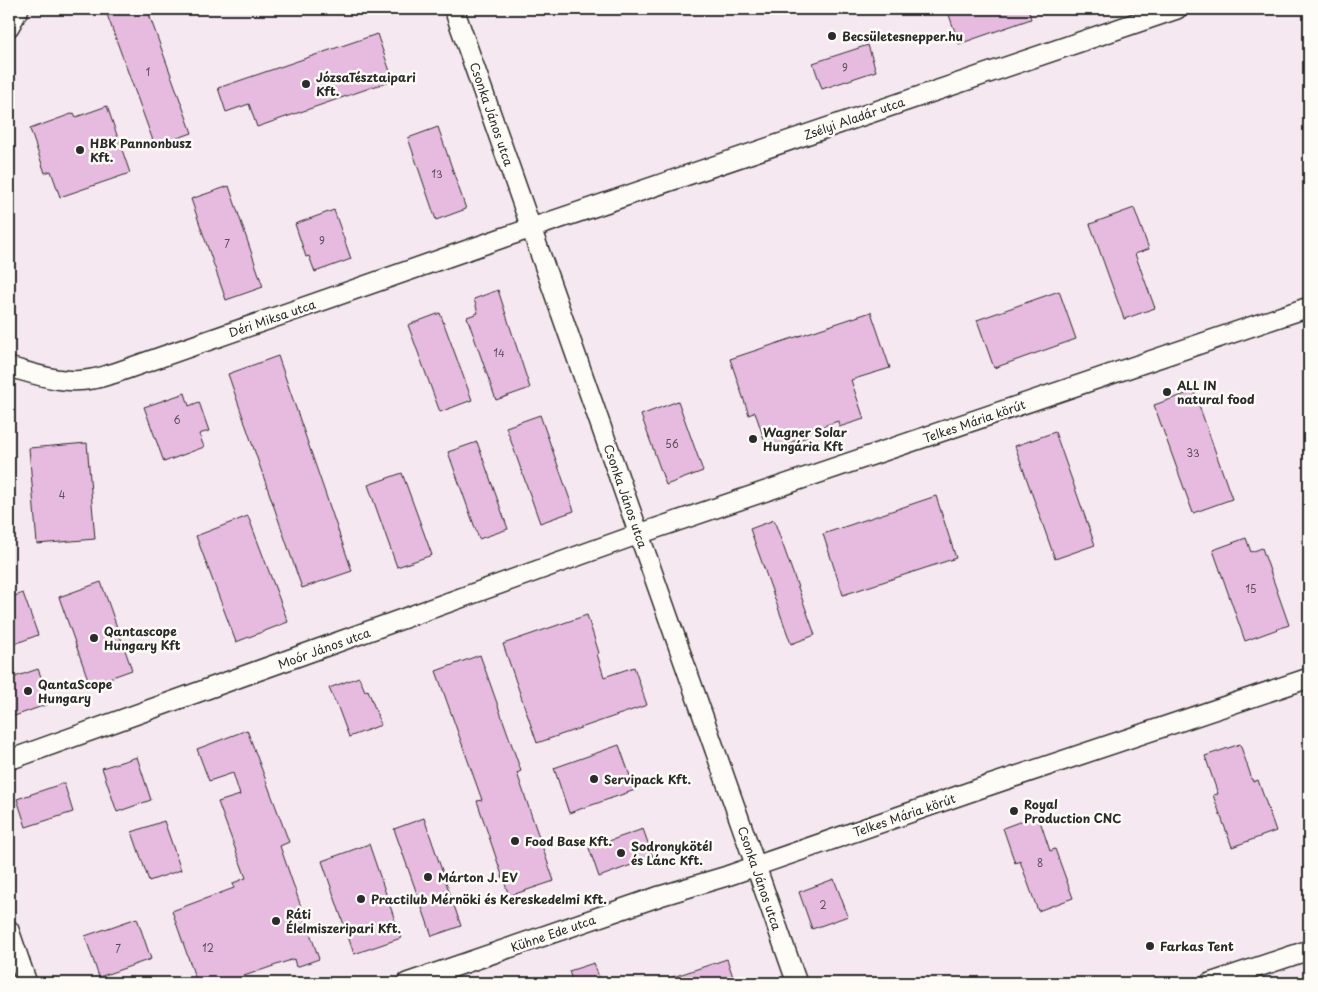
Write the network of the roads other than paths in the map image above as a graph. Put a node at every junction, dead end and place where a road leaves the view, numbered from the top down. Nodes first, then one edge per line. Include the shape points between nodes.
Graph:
1 (19, 9) edge
2 (454, 9) edge
3 (1177, 9) edge
4 (9, 27) edge
5 (532, 228) junction
6 (1309, 307) edge
7 (9, 367) edge
8 (639, 534) junction
9 (1309, 678) edge
10 (9, 760) edge
11 (756, 866) junction
12 (9, 930) edge
13 (1309, 950) edge
14 (27, 983) edge
15 (407, 983) edge
16 (797, 983) edge
17 (1210, 983) edge

1 - 4 street
2 - 5 street, Csonka János utca
3 - 5 street, Zsélyi Aladár utca
5 - 7 street, Déri Miksa utca via 90,380 50,378
5 - 8 street, Csonka János utca
6 - 8 street, Telkes Mária körút
8 - 10 street, Moór János utca
8 - 11 street, Csonka János utca
9 - 11 street, Telkes Mária körút
11 - 15 street, Kühne Ede utca
11 - 16 street, Csonka János utca
12 - 14 street
13 - 17 street

